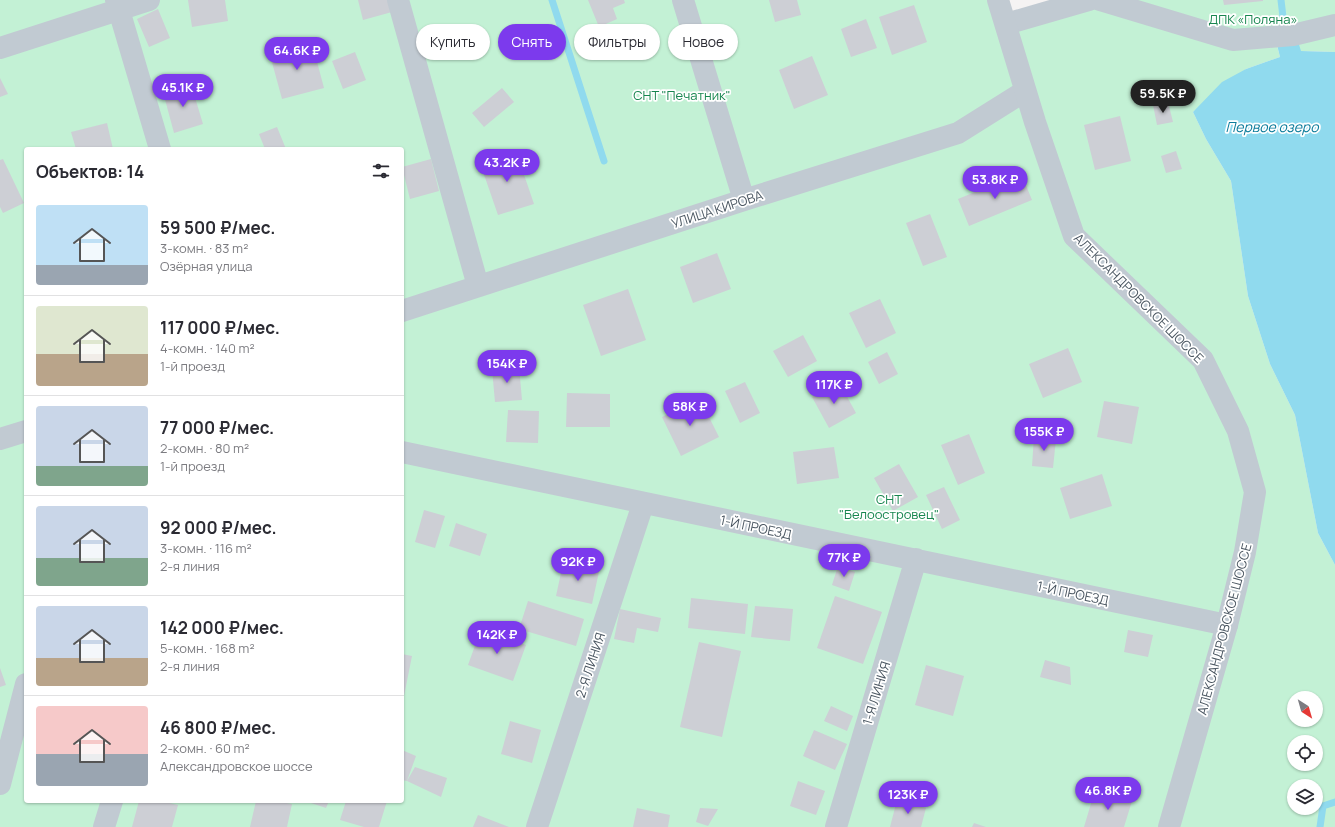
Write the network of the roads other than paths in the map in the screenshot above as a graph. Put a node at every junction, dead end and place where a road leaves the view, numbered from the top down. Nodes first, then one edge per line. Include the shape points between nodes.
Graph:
1 (149, 0) edge
2 (398, 0) edge
3 (683, 0) edge
4 (998, 0) edge
5 (1089, 0) edge
6 (1100, 0) edge
7 (118, 5) edge
8 (1006, 24) junction
9 (1335, 25) edge
10 (0, 48) edge
11 (1025, 92) junction
12 (159, 147) edge
13 (744, 200) junction
14 (478, 286) junction
15 (404, 310) edge
16 (24, 432) edge
17 (0, 439) edge
18 (404, 452) edge
19 (643, 504) junction
20 (916, 560) junction
21 (1227, 625) junction
22 (24, 692) edge
23 (0, 784) edge
24 (111, 803) edge
25 (104, 827) edge
26 (537, 827) edge
27 (836, 827) edge
28 (1169, 827) edge

1 - 7 street
2 - 14 street
3 - 13 street
4 - 8 street, АЛЕКСАНДРОВСКОЕ ШОССЕ
5 - 8 street
6 - 9 street via 1233,40 1286,36
7 - 10 street
7 - 12 street
8 - 11 street, АЛЕКСАНДРОВСКОЕ ШОССЕ
11 - 13 street, УЛИЦА КИРОВА via 958,132
11 - 21 street, АЛЕКСАНДРОВСКОЕ ШОССЕ via 1074,236 1203,360 1238,431 1255,492 1245,552
13 - 14 street, УЛИЦА КИРОВА
14 - 15 street, УЛИЦА КИРОВА
16 - 17 street
18 - 19 street, 1-Й ПРОЕЗД
19 - 20 street, 1-Й ПРОЕЗД
19 - 26 street, 2-Я ЛИНИЯ
20 - 21 street, 1-Й ПРОЕЗД
20 - 27 street, 1-Я ЛИНИЯ
21 - 28 street, АЛЕКСАНДРОВСКОЕ ШОССЕ
22 - 23 street
24 - 25 street

